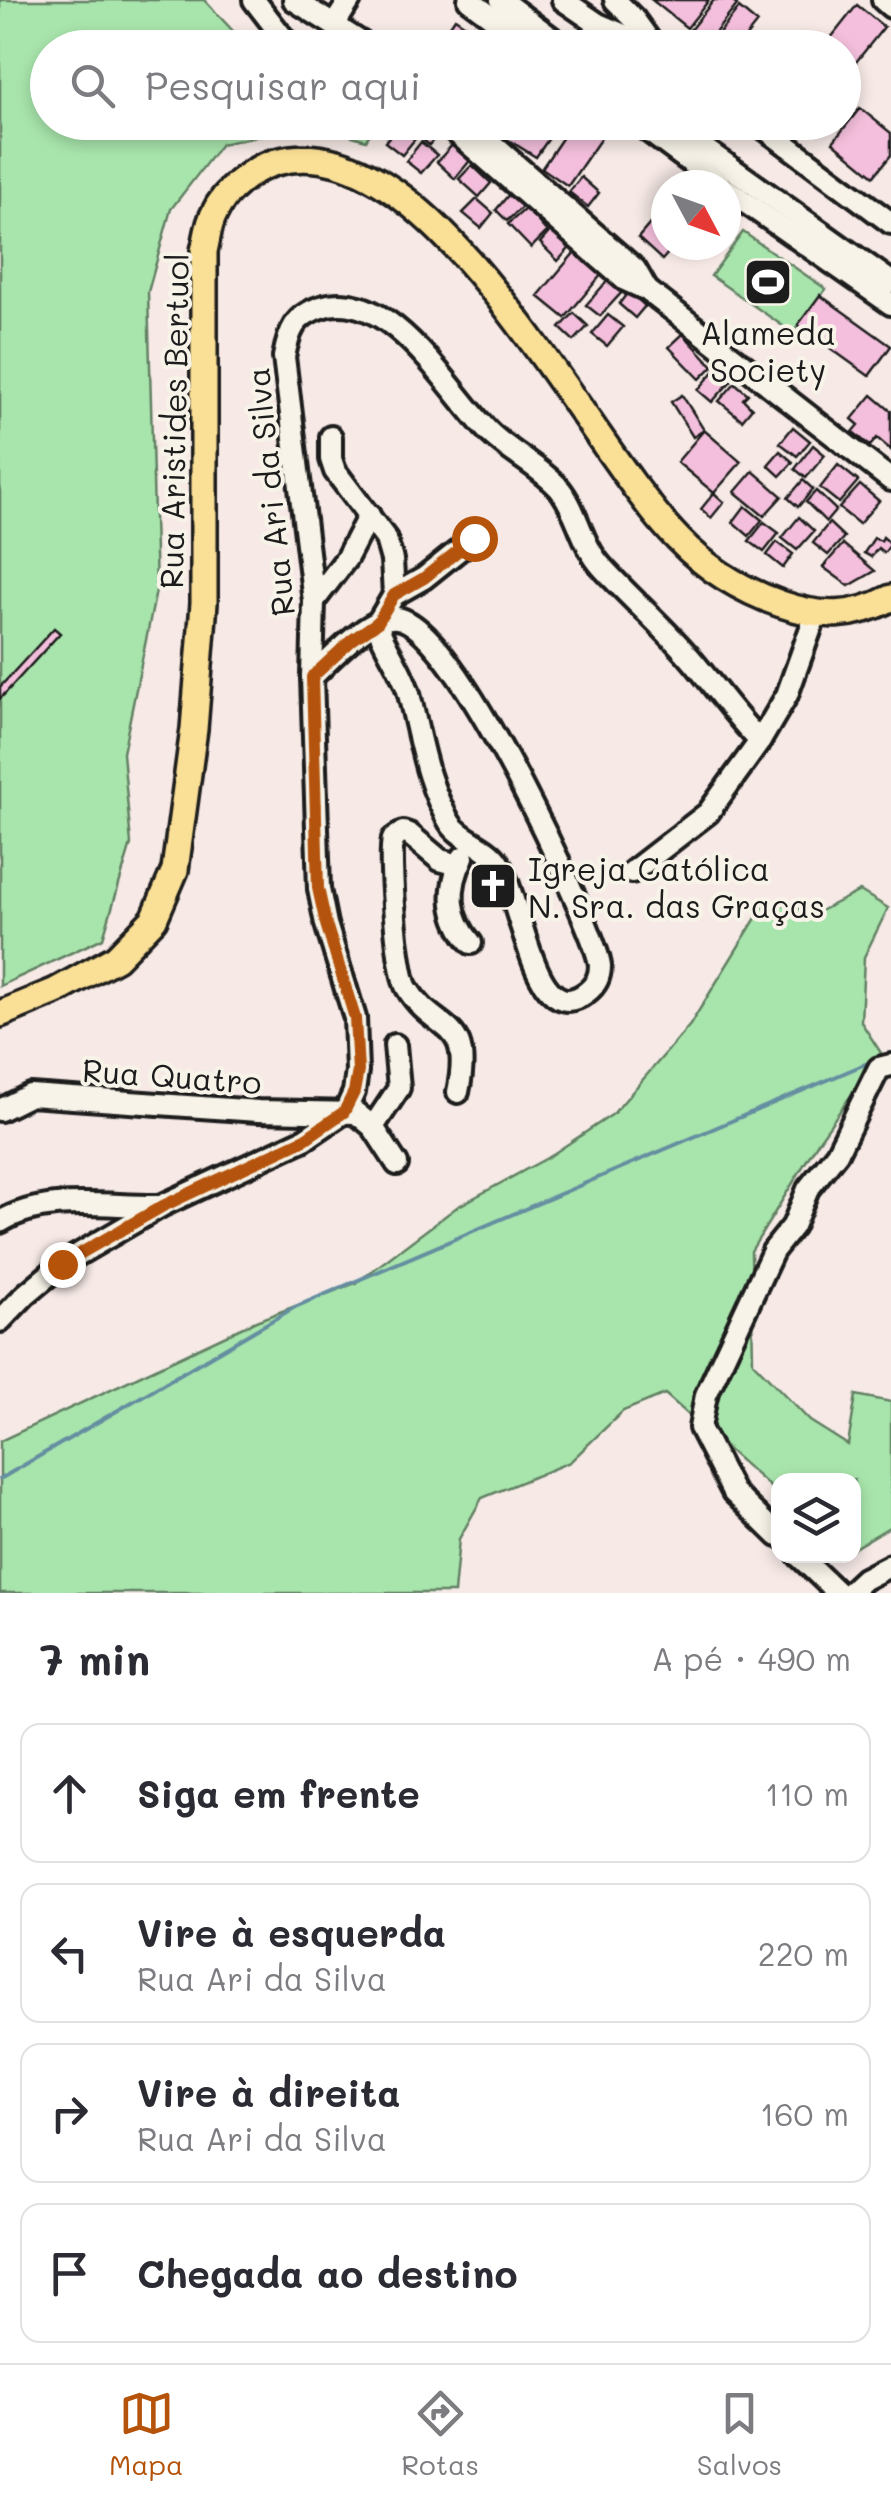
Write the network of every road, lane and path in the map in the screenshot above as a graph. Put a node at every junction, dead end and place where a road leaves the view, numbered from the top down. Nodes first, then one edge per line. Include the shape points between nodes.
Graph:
1 (254, 0) edge
2 (294, 0) edge
3 (350, 0) edge
4 (469, 0) edge
5 (501, 0) edge
6 (563, 0) edge
7 (615, 0) edge
8 (883, 0) edge
9 (891, 7) edge
10 (334, 25) junction
11 (277, 30) edge
12 (342, 30) edge
13 (519, 30) edge
14 (525, 30) edge
15 (612, 30) edge
16 (642, 30) edge
17 (465, 140) edge
18 (488, 140) edge
19 (668, 140) edge
20 (684, 140) edge
21 (780, 140) edge
22 (701, 159) junction
23 (710, 170) edge
24 (741, 196) edge
25 (786, 221) junction
26 (891, 223) edge
27 (879, 281) edge
28 (647, 290) junction
29 (891, 304) edge
30 (330, 438) dead end
31 (891, 480) edge
32 (369, 515) junction
33 (474, 538) dead end
34 (394, 595) junction
35 (891, 598) edge
36 (314, 601) junction
37 (816, 614) junction
38 (378, 622) junction
39 (312, 677) junction
40 (760, 740) junction
41 (470, 841) junction
42 (458, 865) junction
43 (632, 872) dead end
44 (472, 944) dead end
45 (0, 1014) edge
46 (395, 1045) dead end
47 (891, 1065) edge
48 (458, 1092) dead end
49 (0, 1110) edge
50 (344, 1112) junction
51 (373, 1127) junction
52 (397, 1164) dead end
53 (163, 1206) junction
54 (0, 1222) edge
55 (0, 1321) edge
56 (771, 1529) edge
57 (806, 1563) edge
58 (891, 1564) edge
59 (838, 1593) edge
60 (849, 1593) edge

1 - 11 street
2 - 10 street
3 - 10 street
4 - 13 street
5 - 14 street
6 - 15 street
7 - 16 street
8 - 9 street
10 - 12 street
17 - 28 street via 625,280
18 - 28 street via 635,269
19 - 22 street
20 - 22 street
21 - 26 street
22 - 23 street
22 - 25 street
24 - 25 street
25 - 27 street
27 - 29 street
28 - 31 street
30 - 32 street via 335,471
32 - 34 street via 386,539
32 - 36 street
33 - 34 street
34 - 38 street
35 - 37 main road, Rua Aristides Bertuol via 856,613
36 - 39 street, Rua Ari da Silva
36 - 40 street, Rua Ari da Silva via 284,358 289,331 301,315 356,305 391,324 486,428 556,485 595,559
37 - 40 street via 787,696
37 - 45 main road, Rua Aristides Bertuol via 742,588 681,542 625,478 493,288 384,182 352,166 298,157 250,173 213,215 204,251 204,603 176,870 154,919 116,958
38 - 39 street
38 - 41 street via 408,692 437,796 452,826
38 - 41 street via 394,618 421,630 511,762 597,952 598,977 582,996 561,998 547,989 497,861
39 - 50 street, Rua Ari da Silva via 318,888 355,1018 358,1071
40 - 43 street via 708,814
41 - 42 street
42 - 44 street via 453,916
42 - 48 street via 440,860 409,834 393,840 399,963 406,987 460,1045
46 - 51 street via 399,1088
47 - 56 street via 879,1068 837,1153 773,1251 706,1396 700,1428 733,1492
49 - 50 street, Rua Quatro via 30,1095
50 - 51 street
50 - 53 street via 305,1139
51 - 52 street
53 - 54 street via 44,1206
53 - 55 street via 62,1264
57 - 59 street
58 - 60 street

